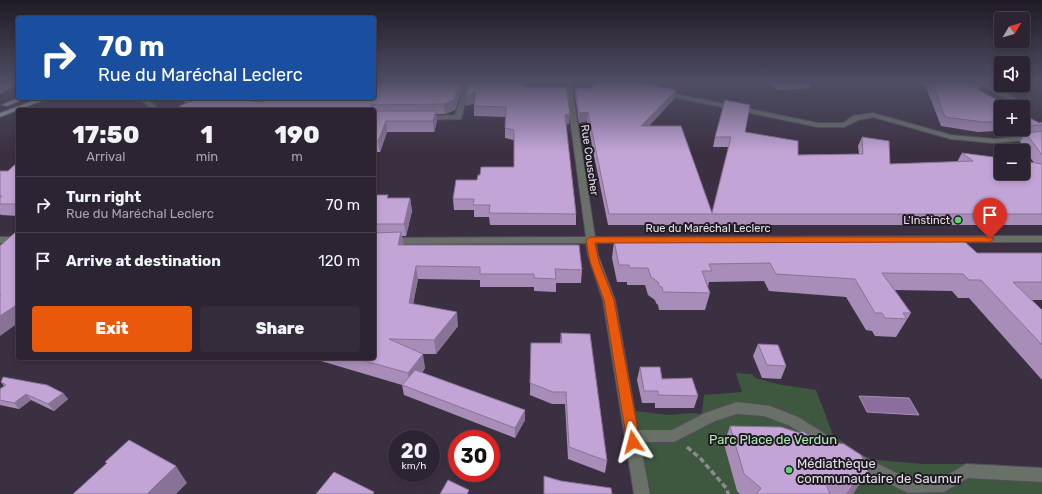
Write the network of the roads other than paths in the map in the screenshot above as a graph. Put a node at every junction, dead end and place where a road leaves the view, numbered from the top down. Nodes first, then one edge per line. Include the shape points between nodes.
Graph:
1 (461, 105) edge
2 (571, 105) edge
3 (721, 105) edge
4 (16, 109) edge
5 (0, 115) edge
6 (420, 118) edge
7 (1042, 137) edge
8 (1042, 239) edge
9 (0, 240) edge
10 (16, 240) edge
11 (590, 240) junction
12 (376, 241) edge
13 (632, 436) junction
14 (1042, 475) edge
15 (642, 494) edge

1 - 6 street via 458,117
2 - 11 street, Rue Couscher
3 - 7 street via 818,125 844,125 856,118 872,115 951,137 994,141
4 - 5 main road
8 - 11 street, Rue du Maréchal Leclerc
9 - 10 street
11 - 12 street, Rue du Maréchal Leclerc
11 - 13 street, Rue Couscher via 594,262 609,300
13 - 14 street via 674,436 710,417 737,408 765,410 794,421 847,455 908,486 944,485 966,471
13 - 15 street, Rue Couscher

